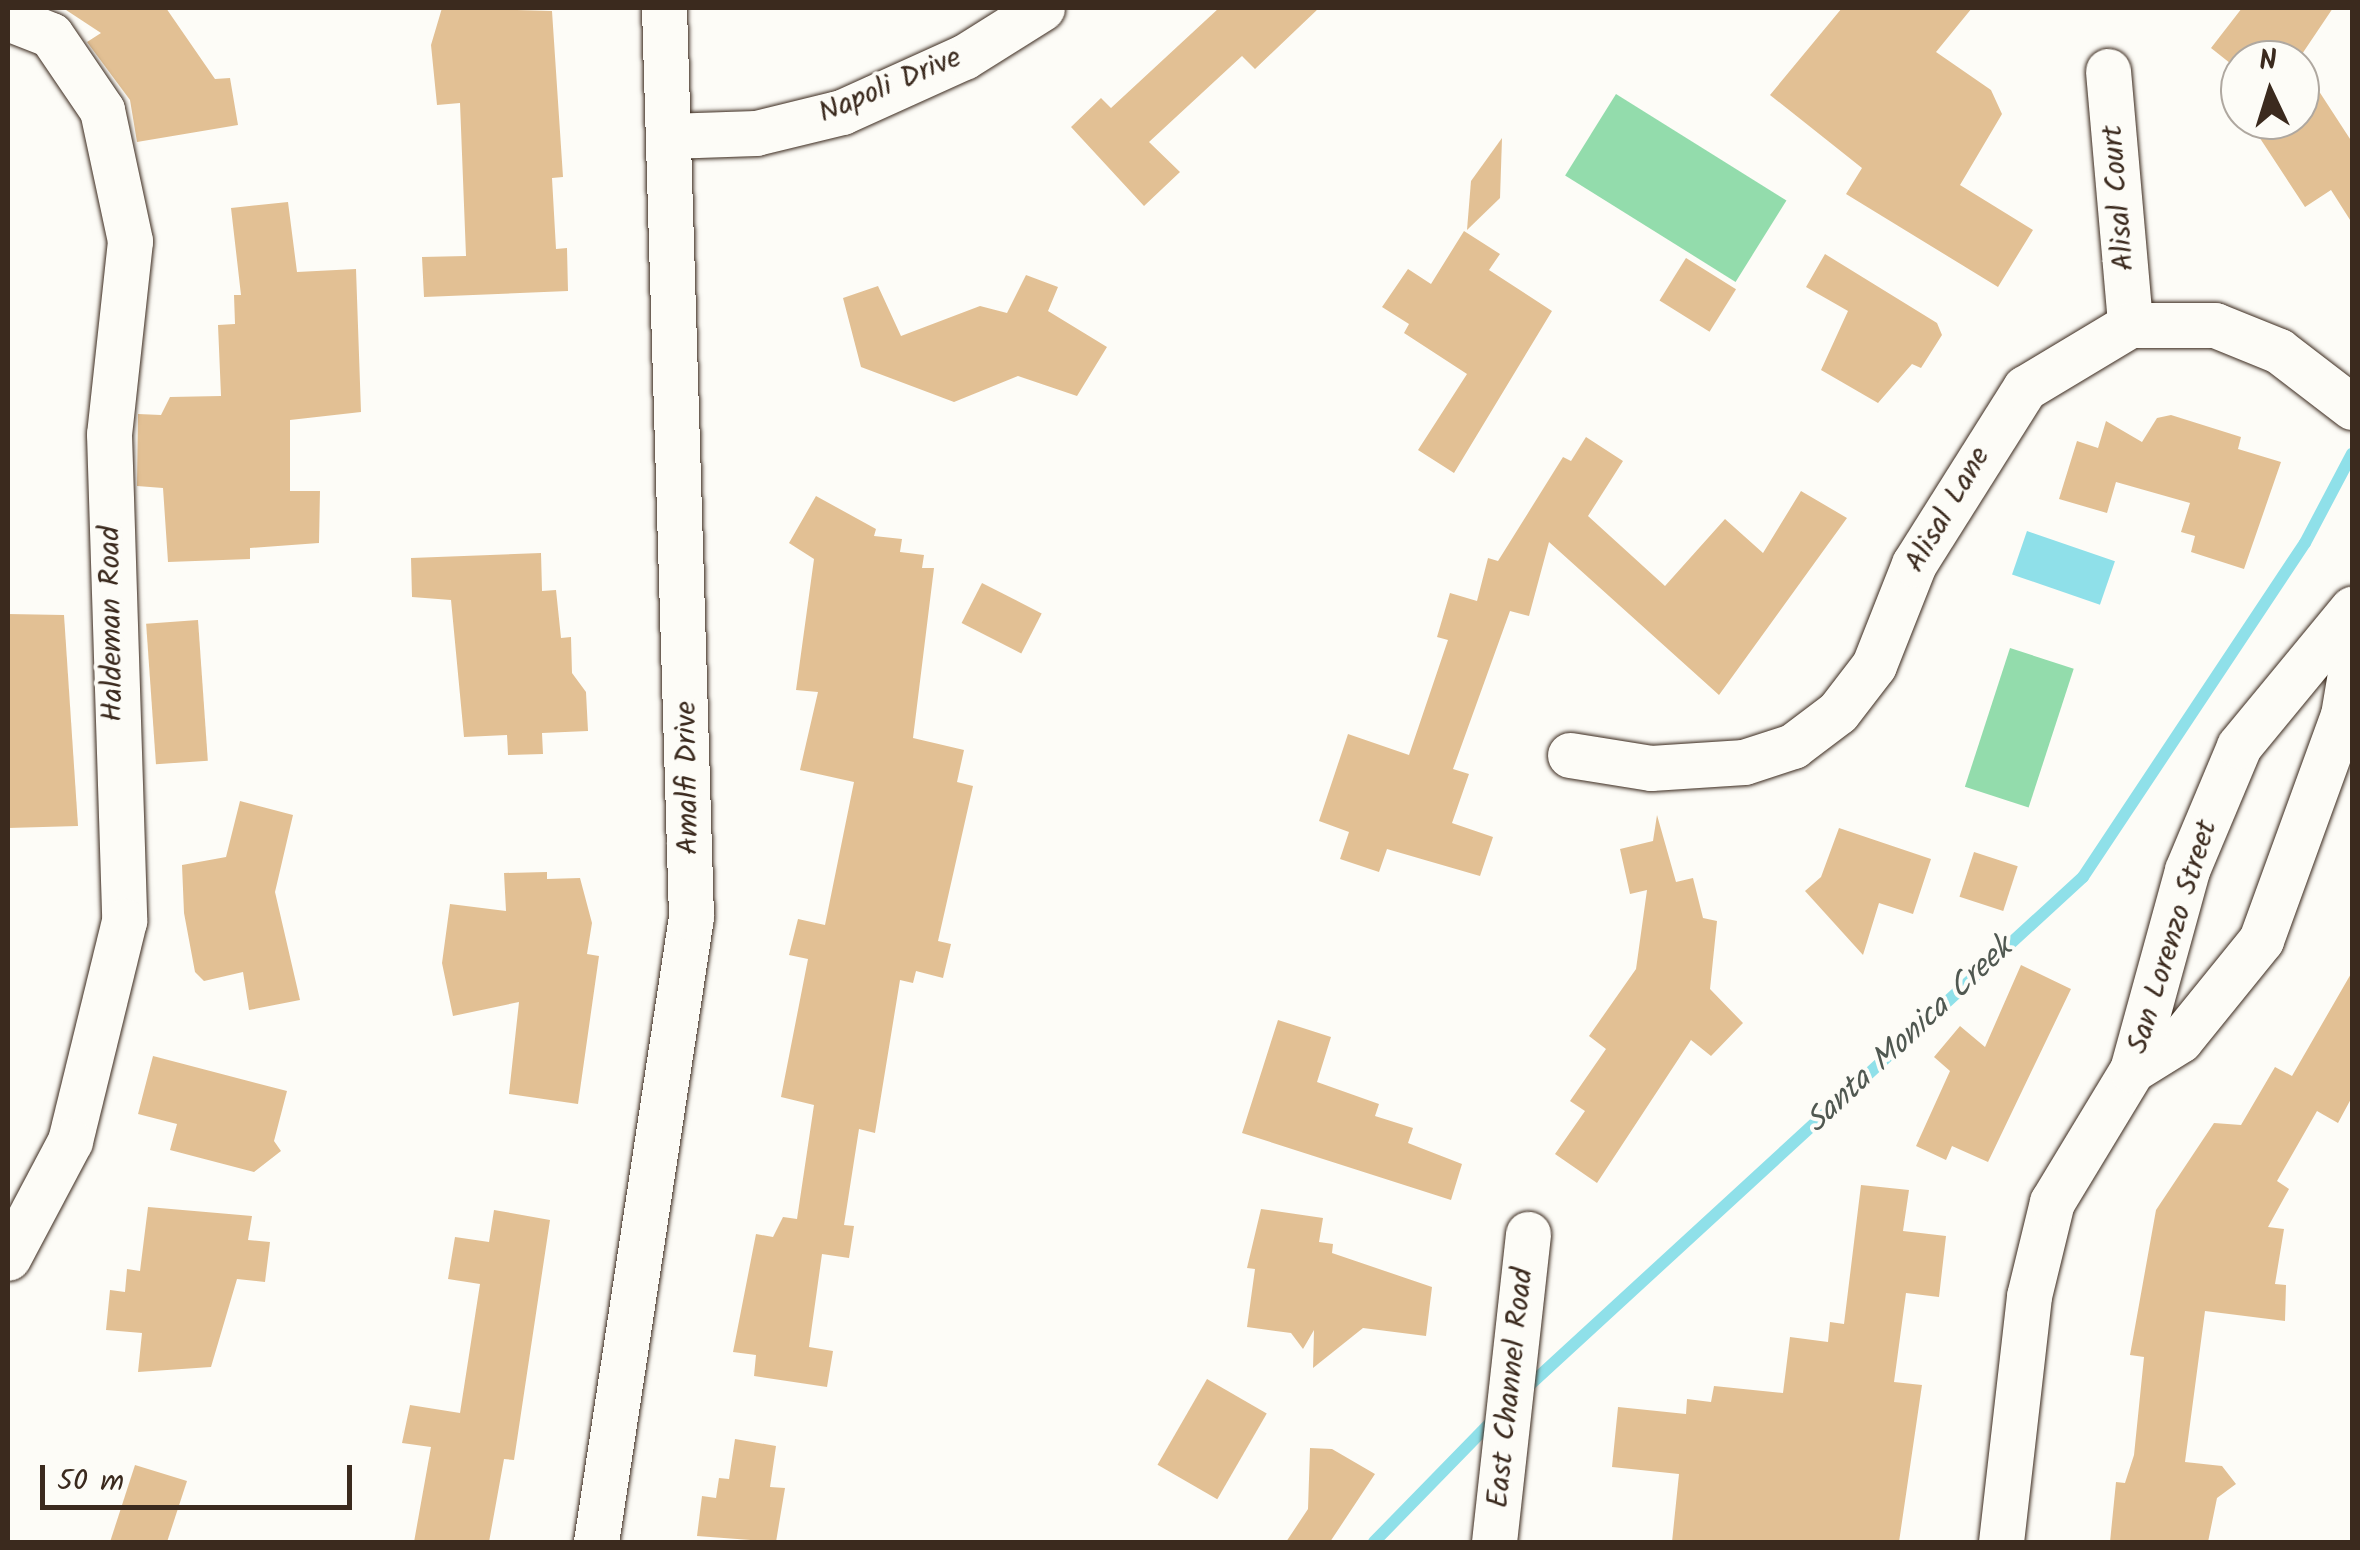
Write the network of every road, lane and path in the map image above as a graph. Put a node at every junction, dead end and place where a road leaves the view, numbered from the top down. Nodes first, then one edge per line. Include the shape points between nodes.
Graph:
1 (664, 8) edge
2 (1042, 8) edge
3 (8, 18) edge
4 (2108, 71) dead end
5 (668, 136) junction
6 (2130, 325) junction
7 (2352, 406) edge
8 (2352, 610) edge
9 (2352, 662) edge
10 (1570, 755) dead end
11 (2132, 1070) junction
12 (1528, 1234) dead end
13 (8, 1258) edge
14 (596, 1542) edge
15 (1494, 1542) edge
16 (2001, 1542) edge

1 - 5 street, Amalfi Drive
2 - 5 street, Napoli Drive via 964,57 842,112 756,133
3 - 13 street, Haldeman Road via 52,35 102,110 130,241 109,454 124,921 70,1141
4 - 6 street, Alisal Court
5 - 14 street, Amalfi Drive via 691,917
6 - 7 street via 2215,325 2279,351
6 - 10 street, Alisal Lane via 2025,388 1914,564 1874,665 1838,712 1793,746 1744,762 1652,768
8 - 11 street, San Lorenzo Street via 2239,746 2187,870
9 - 11 street, San Lorenzo Street via 2343,715 2261,940 2180,1040
11 - 16 street, San Lorenzo Street via 2052,1202 2030,1296
12 - 15 street, East Channel Road

